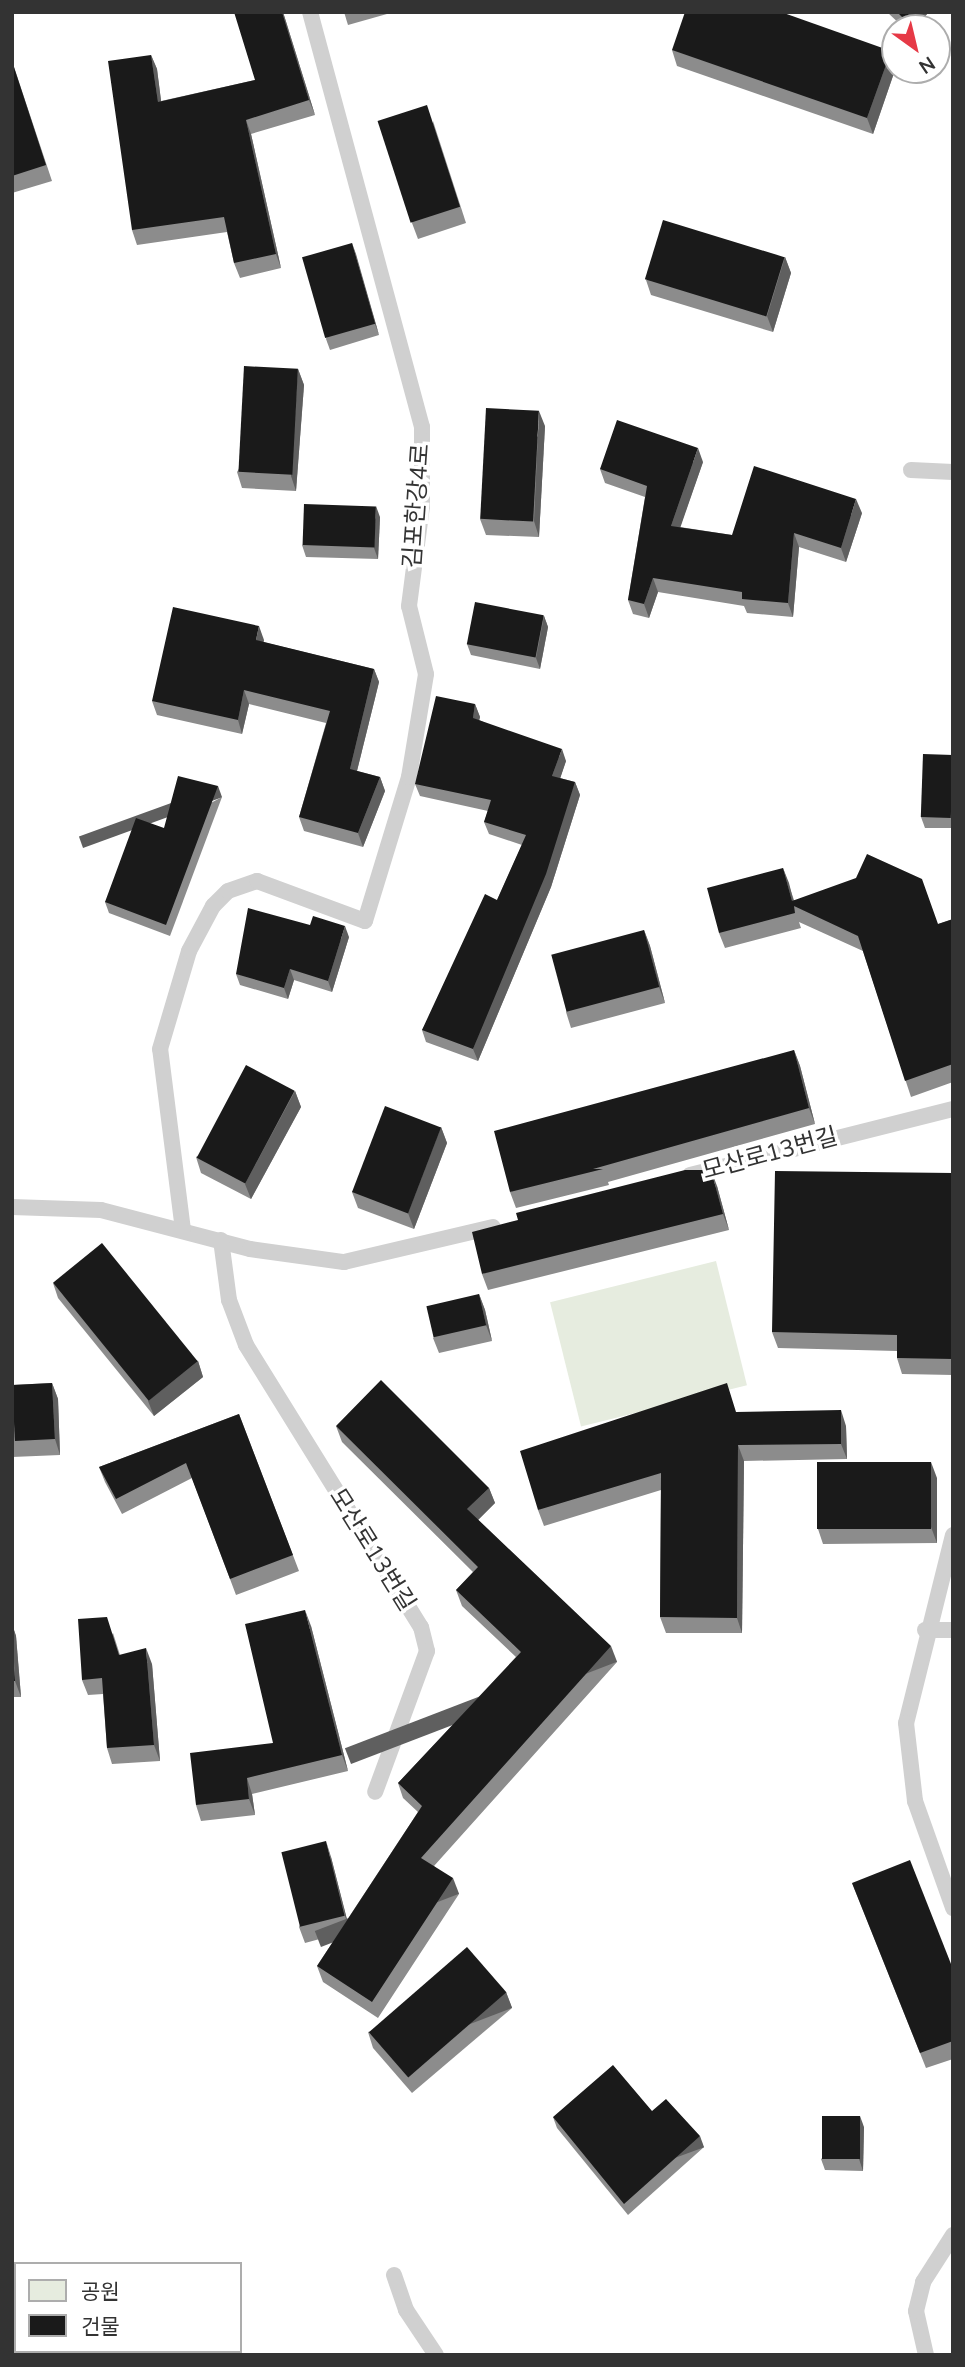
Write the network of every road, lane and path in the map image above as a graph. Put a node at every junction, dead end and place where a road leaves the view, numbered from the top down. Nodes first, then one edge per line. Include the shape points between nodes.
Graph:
1 (310, 12) edge
2 (911, 470) dead end
3 (953, 472) edge
4 (953, 1110) edge
5 (671, 1181) edge
6 (12, 1207) edge
7 (515, 1221) edge
8 (183, 1230) junction
9 (221, 1240) junction
10 (953, 1535) edge
11 (925, 1630) junction
12 (953, 1630) edge
13 (375, 1792) dead end
14 (953, 1908) edge
15 (953, 2235) edge
16 (394, 2275) dead end
17 (436, 2355) edge
18 (926, 2355) edge

1 - 8 lane, 김포한강4로 via 415,387 425,467 409,606 424,661 423,699 409,777 365,920 257,881 228,891 213,906 189,951 162,1029
2 - 3 lane
4 - 5 lane, 모산로13번길
6 - 8 lane via 101,1210
7 - 9 lane via 344,1262
8 - 9 lane
9 - 13 lane, 모산로13번길 via 229,1300 246,1345 421,1627 427,1651
10 - 11 lane
11 - 12 lane
11 - 14 lane via 908,1700 906,1743 915,1801
15 - 18 lane via 923,2282 916,2311
16 - 17 lane via 415,2326

